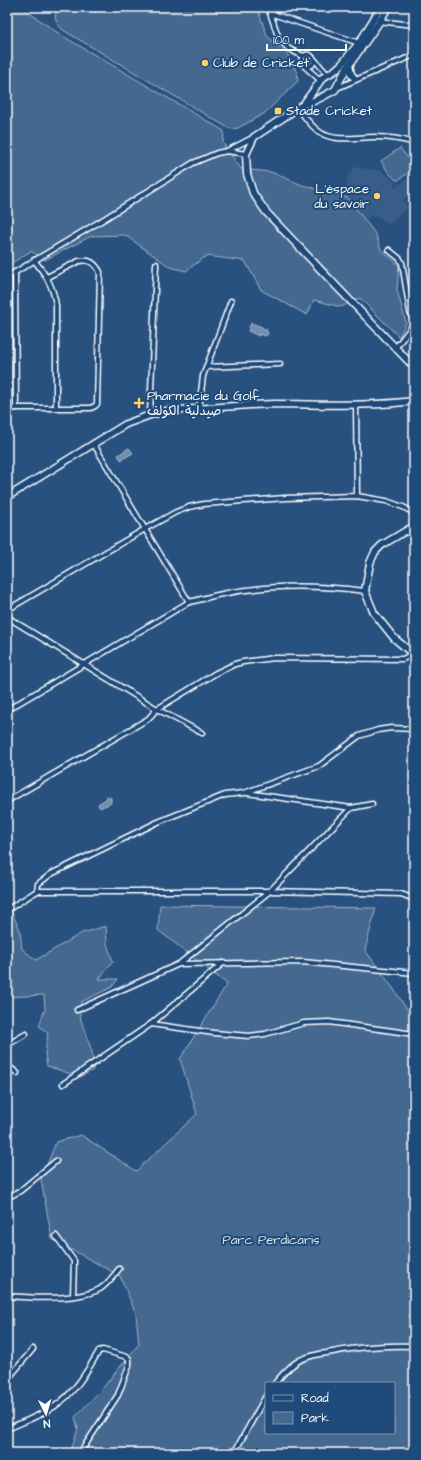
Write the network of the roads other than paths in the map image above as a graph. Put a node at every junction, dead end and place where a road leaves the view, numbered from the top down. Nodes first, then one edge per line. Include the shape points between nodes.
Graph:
1 (268, 7) edge
2 (381, 7) edge
3 (388, 7) edge
4 (270, 13) junction
5 (377, 21) junction
6 (414, 25) edge
7 (359, 43) junction
8 (414, 55) edge
9 (303, 56) junction
10 (314, 59) junction
11 (349, 65) junction
12 (306, 67) junction
13 (328, 74) junction
14 (355, 79) junction
15 (320, 82) junction
16 (338, 85) junction
17 (329, 92) junction
18 (304, 104) junction
19 (298, 108) junction
20 (254, 137) junction
21 (414, 143) edge
22 (227, 152) junction
23 (246, 154) junction
24 (389, 250) dead end
25 (34, 260) junction
26 (156, 264) dead end
27 (15, 272) junction
28 (7, 277) edge
29 (47, 277) junction
30 (231, 301) dead end
31 (414, 322) edge
32 (396, 347) junction
33 (280, 364) dead end
34 (414, 367) edge
35 (206, 368) junction
36 (414, 401) edge
37 (395, 404) junction
38 (356, 405) junction
39 (414, 405) edge
40 (16, 408) junction
41 (56, 408) junction
42 (199, 409) junction
43 (7, 410) edge
44 (150, 415) junction
45 (93, 443) junction
46 (357, 496) junction
47 (7, 497) edge
48 (414, 513) edge
49 (414, 526) edge
50 (145, 529) junction
51 (406, 530) junction
52 (414, 539) edge
53 (365, 591) junction
54 (189, 602) junction
55 (7, 610) edge
56 (7, 617) edge
57 (413, 654) edge
58 (84, 665) junction
59 (157, 709) junction
60 (7, 710) edge
61 (414, 729) edge
62 (202, 733) dead end
63 (244, 793) junction
64 (7, 801) edge
65 (372, 804) dead end
66 (351, 808) junction
67 (37, 891) junction
68 (270, 891) junction
69 (414, 899) edge
70 (7, 910) edge
71 (224, 963) junction
72 (179, 964) junction
73 (414, 973) edge
74 (77, 1010) dead end
75 (151, 1024) junction
76 (26, 1034) dead end
77 (414, 1034) edge
78 (7, 1044) edge
79 (7, 1066) edge
80 (17, 1073) dead end
81 (62, 1084) dead end
82 (56, 1161) dead end
83 (7, 1198) edge
84 (56, 1236) dead end
85 (119, 1269) dead end
86 (7, 1296) edge
87 (73, 1296) junction
88 (414, 1346) edge
89 (33, 1349) dead end
90 (7, 1380) edge
91 (276, 1382) edge
92 (265, 1398) edge
93 (7, 1429) edge
94 (80, 1453) edge
95 (234, 1453) edge

1 - 4 street
2 - 5 main road
3 - 5 main road
4 - 7 street
4 - 9 street via 283,45
5 - 6 street
5 - 7 main road
5 - 11 main road
7 - 13 main road via 342,64
8 - 14 street
9 - 10 street via 310,55
9 - 12 street via 301,61
10 - 12 street via 312,65
10 - 13 street
11 - 14 main road
11 - 16 main road
12 - 15 street
13 - 15 main road via 324,75
13 - 16 main road via 335,76
14 - 16 street
15 - 17 main road via 323,90
15 - 18 main road
16 - 17 main road
17 - 18 main road via 311,103
18 - 19 main road
19 - 20 main road
19 - 21 street via 310,123 330,137 374,137
20 - 22 street
20 - 23 main road
22 - 23 street
22 - 25 street via 217,153 193,163
23 - 32 main road via 253,193 266,212
24 - 31 street via 402,263
25 - 27 street
25 - 29 street
26 - 44 street
27 - 28 street
27 - 40 street
29 - 41 street via 54,292 56,306
29 - 41 street via 84,260 94,263 100,272 97,405 91,408
30 - 35 street
31 - 32 street
32 - 34 main road
33 - 35 street
35 - 42 street via 202,376
36 - 37 main road
37 - 38 main road
37 - 39 main road
38 - 42 main road via 273,404
38 - 46 street
40 - 41 street
40 - 43 street
42 - 44 main road
44 - 45 main road via 126,424
45 - 47 main road
45 - 50 street
46 - 48 street via 386,501
46 - 50 street via 204,504 176,512
49 - 51 main road
50 - 54 street
50 - 55 street
51 - 52 street
51 - 53 main road via 375,552 370,563
53 - 54 street via 331,587 277,587 221,594
53 - 57 main road via 374,613 394,638
54 - 58 street
56 - 58 street
57 - 59 street via 403,659 274,658 243,662 216,673
58 - 59 street
58 - 60 street
59 - 62 street
59 - 64 street via 148,719
61 - 63 street via 391,728 359,736 320,766
63 - 66 street
63 - 67 street via 225,795 158,822 51,874 38,884
65 - 66 street
66 - 68 street
67 - 68 street
67 - 70 street
68 - 69 street via 401,894
68 - 72 street
71 - 72 street
71 - 73 street via 303,962
71 - 75 street
72 - 74 street
75 - 77 street via 214,1034 249,1036 304,1023 329,1022
75 - 81 street
76 - 78 street
79 - 80 street
82 - 83 street via 20,1191
84 - 87 street via 74,1260
85 - 87 street via 101,1288 91,1293
86 - 87 street
88 - 91 street via 375,1346 313,1355 295,1364
89 - 90 street
92 - 95 street
93 - 94 street via 46,1411 64,1399 76,1387 99,1351 128,1357 129,1366 118,1395

